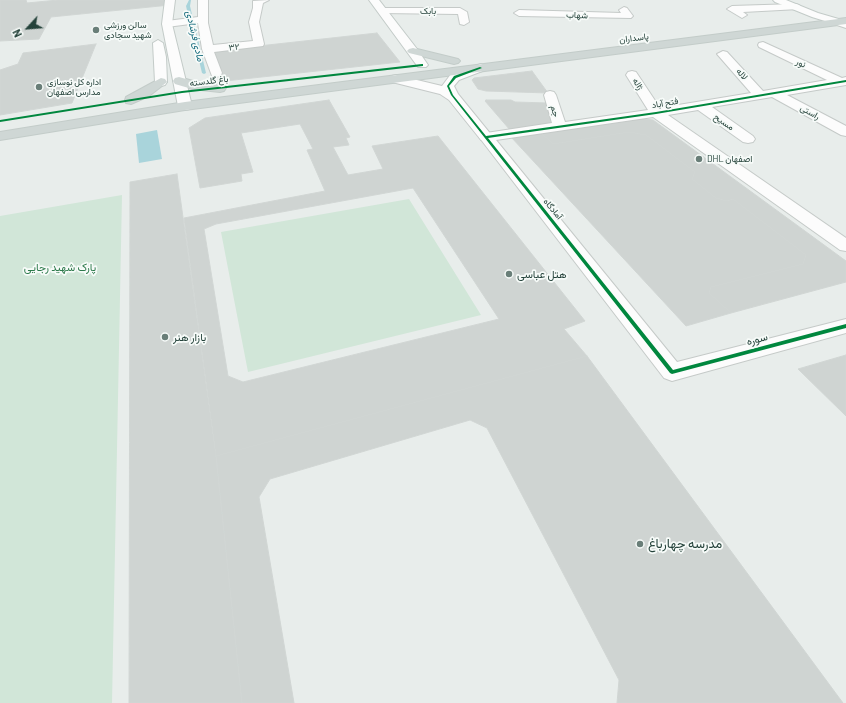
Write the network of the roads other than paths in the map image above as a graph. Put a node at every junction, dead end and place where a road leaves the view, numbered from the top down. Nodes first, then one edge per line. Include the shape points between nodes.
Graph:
1 (170, 0) edge
2 (203, 0) edge
3 (264, 0) edge
4 (374, 0) edge
5 (521, 0) edge
6 (778, 0) edge
7 (796, 7) junction
8 (624, 10) dead end
9 (383, 11) junction
10 (846, 11) edge
11 (519, 13) junction
12 (742, 15) dead end
13 (814, 15) junction
14 (791, 18) junction
15 (203, 19) junction
16 (464, 22) dead end
17 (843, 23) edge
18 (167, 24) junction
19 (520, 25) dead end
20 (811, 26) junction
21 (156, 32) dead end
22 (762, 44) dead end
23 (208, 49) junction
24 (413, 51) junction
25 (723, 54) dead end
26 (466, 59) junction
27 (454, 61) junction
28 (422, 65) junction
29 (481, 68) junction
30 (216, 73) dead end
31 (434, 75) junction
32 (632, 75) dead end
33 (162, 79) joint
34 (396, 79) junction
35 (843, 82) edge
36 (181, 87) junction
37 (774, 92) junction
38 (550, 95) dead end
39 (760, 95) junction
40 (453, 97) junction
41 (131, 100) junction
42 (700, 105) junction
43 (185, 106) junction
44 (656, 113) junction
45 (0, 121) edge
46 (560, 126) junction
47 (846, 132) edge
48 (0, 136) edge
49 (486, 138) junction
50 (748, 139) dead end
51 (846, 246) edge
52 (846, 326) edge
53 (672, 372) joint

1 - 18 street
2 - 15 street
3 - 23 street, ۳۲ via 258,1 254,22 259,44
4 - 9 street
5 - 11 street
6 - 7 street
7 - 12 street via 730,7
7 - 13 street
8 - 11 street, شهاب via 628,16
9 - 16 street, بابک via 460,11
9 - 24 street
10 - 13 main road, پاسداران
11 - 19 street
13 - 14 main road, پاسداران
13 - 17 street
14 - 20 main road via 810,20 814,22
14 - 26 main road, پاسداران
15 - 18 street
15 - 23 street
17 - 20 main road, پاسداران
18 - 36 street
20 - 29 main road, پاسداران
21 - 33 street
22 - 35 street, نور
23 - 30 street
24 - 27 main road
24 - 28 street
25 - 39 street, لاله
26 - 27 main road, پاسداران
26 - 29 main road via 461,62 467,67
27 - 28 main road, پاسداران
28 - 31 main road
28 - 36 main road, باغ گلدسته via 220,88
29 - 31 main road, پاسداران
29 - 40 street via 455,77 448,86
31 - 34 main road
32 - 44 street, ژاله
33 - 41 main road via 145,93
34 - 40 street, آمادگاه via 444,91
34 - 43 main road
35 - 37 street, فتح آباد
36 - 41 main road, باغ گلدسته
36 - 43 street
37 - 39 street, فتح آباد
37 - 47 street, راستی
38 - 46 street, جم
39 - 42 street, فتح آباد
40 - 49 street, آمادگاه
41 - 45 main road, باغ گلدسته
42 - 44 street, فتح آباد
42 - 50 street, مسیح
43 - 48 main road
44 - 46 street, فتح آباد
44 - 51 street
46 - 49 street, فتح آباد
49 - 53 street, آمادگاه
52 - 53 street, سوره

